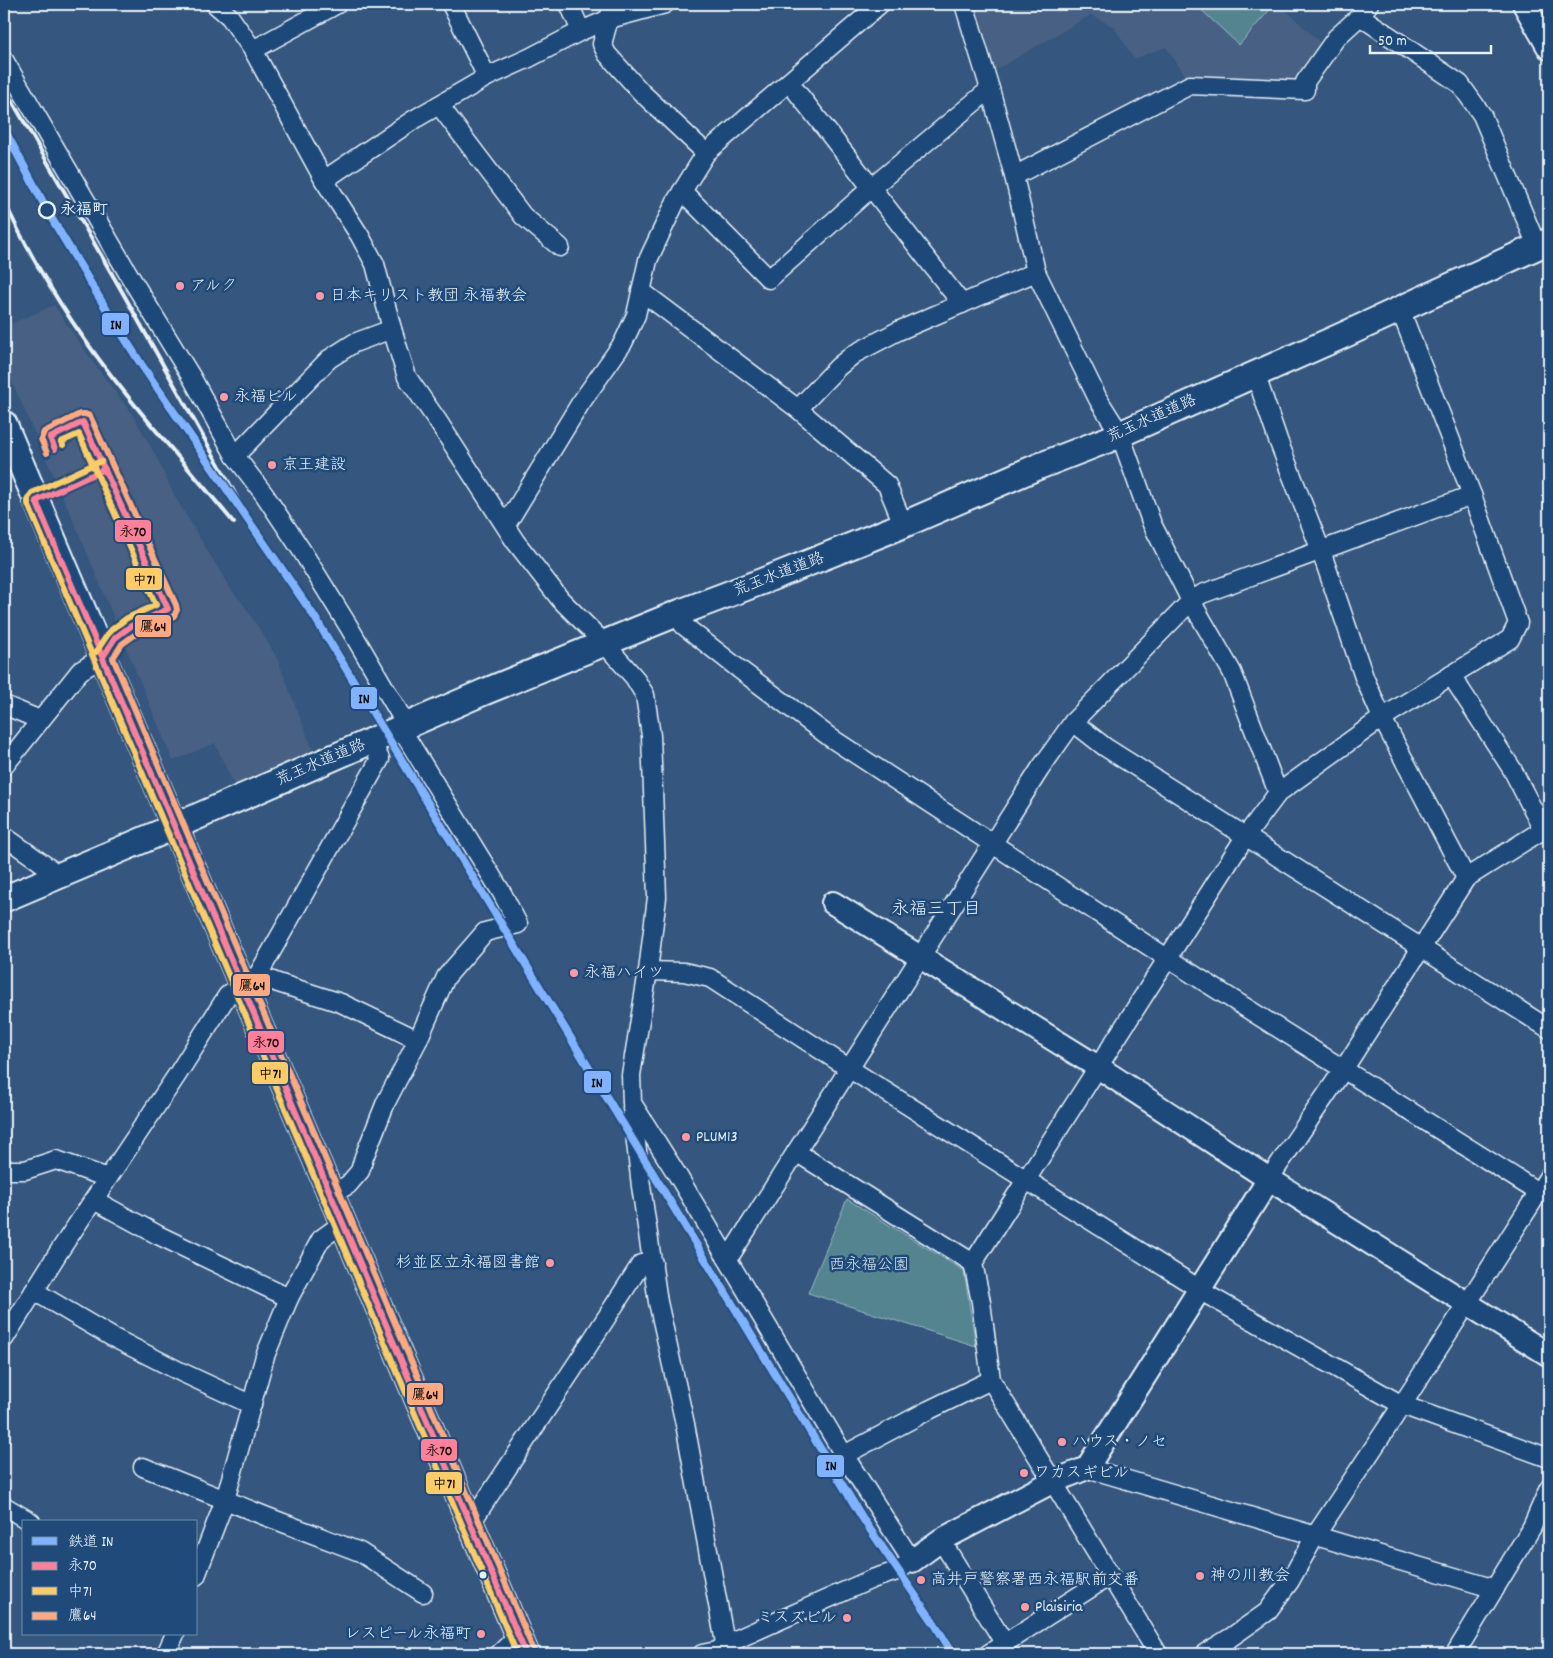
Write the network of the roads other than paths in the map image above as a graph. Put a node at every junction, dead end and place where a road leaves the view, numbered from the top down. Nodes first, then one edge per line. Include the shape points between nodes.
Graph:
1 (215, 4) edge
2 (337, 4) edge
3 (451, 4) edge
4 (569, 4) edge
5 (665, 4) edge
6 (880, 4) edge
7 (964, 4) edge
8 (1524, 4) edge
9 (1364, 10) edge
10 (611, 11) edge
11 (581, 31) junction
12 (1549, 48) edge
13 (253, 50) junction
14 (4, 60) edge
15 (487, 77) junction
16 (789, 82) junction
17 (990, 89) junction
18 (439, 106) junction
19 (706, 153) junction
20 (1014, 176) junction
21 (324, 180) junction
22 (871, 188) junction
23 (682, 191) junction
24 (1543, 244) edge
25 (560, 247) dead end
26 (1036, 272) junction
27 (641, 291) junction
28 (962, 304) junction
29 (1400, 308) junction
30 (392, 329) junction
31 (1256, 373) junction
32 (798, 409) junction
33 (4, 424) edge
34 (1120, 434) junction
35 (235, 456) junction
36 (1472, 495) junction
37 (903, 524) junction
38 (506, 525) junction
39 (1321, 551) junction
40 (1192, 601) junction
41 (680, 612) junction
42 (604, 643) junction
43 (103, 656) junction
44 (1451, 675) junction
45 (4, 705) edge
46 (1382, 718) junction
47 (40, 720) junction
48 (1073, 722) junction
49 (402, 728) junction
50 (370, 741) junction
51 (4, 766) edge
52 (1278, 793) junction
53 (175, 826) junction
54 (1546, 828) edge
55 (4, 836) edge
56 (1245, 837) junction
57 (992, 844) junction
58 (59, 874) junction
59 (1466, 878) junction
60 (4, 899) edge
61 (833, 903) dead end
62 (1420, 948) junction
63 (920, 956) junction
64 (1167, 958) junction
65 (648, 971) junction
66 (250, 979) junction
67 (1549, 1030) edge
68 (418, 1040) junction
69 (1098, 1067) junction
70 (850, 1069) junction
71 (1343, 1070) junction
72 (632, 1103) junction
73 (796, 1152) junction
74 (4, 1170) edge
75 (1549, 1176) edge
76 (108, 1178) junction
77 (1269, 1179) junction
78 (1026, 1180) junction
79 (1538, 1192) junction
80 (331, 1194) junction
81 (94, 1200) junction
82 (343, 1223) junction
83 (728, 1260) junction
84 (653, 1263) junction
85 (973, 1263) junction
86 (1199, 1290) junction
87 (34, 1291) junction
88 (289, 1298) junction
89 (1467, 1303) junction
90 (9, 1321) edge
91 (4, 1339) edge
92 (1549, 1355) edge
93 (991, 1380) junction
94 (252, 1405) junction
95 (1402, 1406) junction
96 (844, 1454) junction
97 (1549, 1458) edge
98 (143, 1467) dead end
99 (1088, 1468) junction
100 (1052, 1482) junction
101 (1549, 1488) edge
102 (225, 1500) junction
103 (4, 1506) edge
104 (28, 1520) edge
105 (470, 1523) junction
106 (1315, 1536) junction
107 (941, 1540) junction
108 (912, 1561) junction
109 (198, 1571) edge
110 (1111, 1575) junction
111 (1495, 1589) junction
112 (423, 1593) dead end
113 (174, 1636) edge
114 (1005, 1644) junction
115 (523, 1645) edge
116 (727, 1650) edge
117 (166, 1654) edge
118 (499, 1654) edge
119 (702, 1654) edge
120 (988, 1654) edge
121 (1158, 1654) edge
122 (1204, 1654) edge
123 (1455, 1654) edge

1 - 13 street via 230,17
2 - 13 street
3 - 15 street
4 - 11 street
5 - 10 street
6 - 16 street
7 - 17 street
8 - 12 street
9 - 20 street via 1336,38 1305,82 1304,90 1190,85
9 - 24 street via 1460,84 1482,115
10 - 11 street
10 - 19 street via 602,44 607,54 641,92
11 - 15 street
13 - 21 street
14 - 35 street
15 - 18 street
16 - 19 street
16 - 22 street
17 - 20 street
17 - 22 street
18 - 21 street
18 - 25 street via 524,216
19 - 23 street
20 - 26 street
21 - 30 street via 375,264
22 - 23 street via 769,279
22 - 28 street
23 - 27 street via 648,260
24 - 29 main road, 荒玉水道道路
26 - 28 street
26 - 34 street via 1098,399
27 - 32 street
27 - 38 street via 636,315 623,344 580,404
28 - 32 street via 854,354
29 - 31 main road, 荒玉水道道路
29 - 36 street
30 - 35 street via 354,343 329,359
30 - 38 street via 407,376
31 - 34 main road, 荒玉水道道路
31 - 39 street
32 - 37 street via 887,485
33 - 43 main road
34 - 37 main road, 荒玉水道道路
34 - 40 street via 1152,524
35 - 49 street via 264,494 349,627 404,720
36 - 39 street
36 - 44 street via 1518,623 1510,639
37 - 41 main road, 荒玉水道道路
38 - 42 street via 560,599
39 - 40 street via 1202,594
39 - 46 street via 1364,677
40 - 48 street
40 - 52 street via 1232,672
41 - 42 main road, 荒玉水道道路
41 - 57 street via 683,625 739,670 832,738
42 - 49 main road, 荒玉水道道路
42 - 65 street via 645,694 651,736 657,897
43 - 47 street via 80,671
43 - 53 main road
44 - 46 street
44 - 54 street
45 - 47 street
46 - 52 street
46 - 59 street
47 - 51 street
48 - 56 street via 1105,748
48 - 57 street
49 - 50 main road, 荒玉水道道路
49 - 68 street via 518,924 484,932 461,958 446,977
50 - 53 main road, 荒玉水道道路
50 - 66 street via 380,759
52 - 56 street
53 - 58 main road, 荒玉水道道路
53 - 66 main road
54 - 59 street
55 - 58 street
56 - 62 street
56 - 64 street
57 - 63 street
57 - 64 street
58 - 60 main road, 荒玉水道道路
59 - 62 street
61 - 63 street
62 - 67 street
62 - 71 street
63 - 69 street
63 - 70 street
64 - 69 street
64 - 71 street
65 - 70 street via 684,972 710,978
65 - 72 street via 631,1075
66 - 68 street via 278,983 340,1003
66 - 76 street via 227,996
66 - 80 main road
68 - 80 street via 386,1102 360,1171 348,1185
69 - 77 street
69 - 78 street
70 - 73 street
70 - 78 street
71 - 77 street
71 - 79 street
72 - 83 street
72 - 84 street
73 - 83 street
73 - 85 street
74 - 76 street via 25,1170 56,1160
75 - 79 street
76 - 81 street
77 - 86 street
77 - 89 street
78 - 85 street
78 - 86 street
79 - 89 street
80 - 82 main road
81 - 87 street
81 - 88 street via 158,1235
82 - 88 street via 320,1239
82 - 105 main road
83 - 96 street
84 - 105 street via 641,1264
84 - 116 street
85 - 93 street
86 - 95 street
86 - 99 street
87 - 90 street
87 - 94 street via 112,1337
88 - 94 street via 265,1356
89 - 92 street
89 - 95 street
90 - 91 street
93 - 96 street
93 - 100 street
94 - 102 street
95 - 97 street
95 - 106 street
96 - 108 street
98 - 102 street
99 - 100 street
99 - 106 street
100 - 107 street
100 - 110 street
101 - 111 street via 1532,1527
102 - 109 street
102 - 112 street via 360,1552
103 - 104 street
105 - 115 main road
106 - 111 street
106 - 122 street via 1290,1581 1267,1612
107 - 108 street
107 - 114 street
108 - 116 street via 732,1641
110 - 114 street
110 - 121 street
111 - 123 street
113 - 117 street
114 - 120 street
115 - 118 street
116 - 119 street

